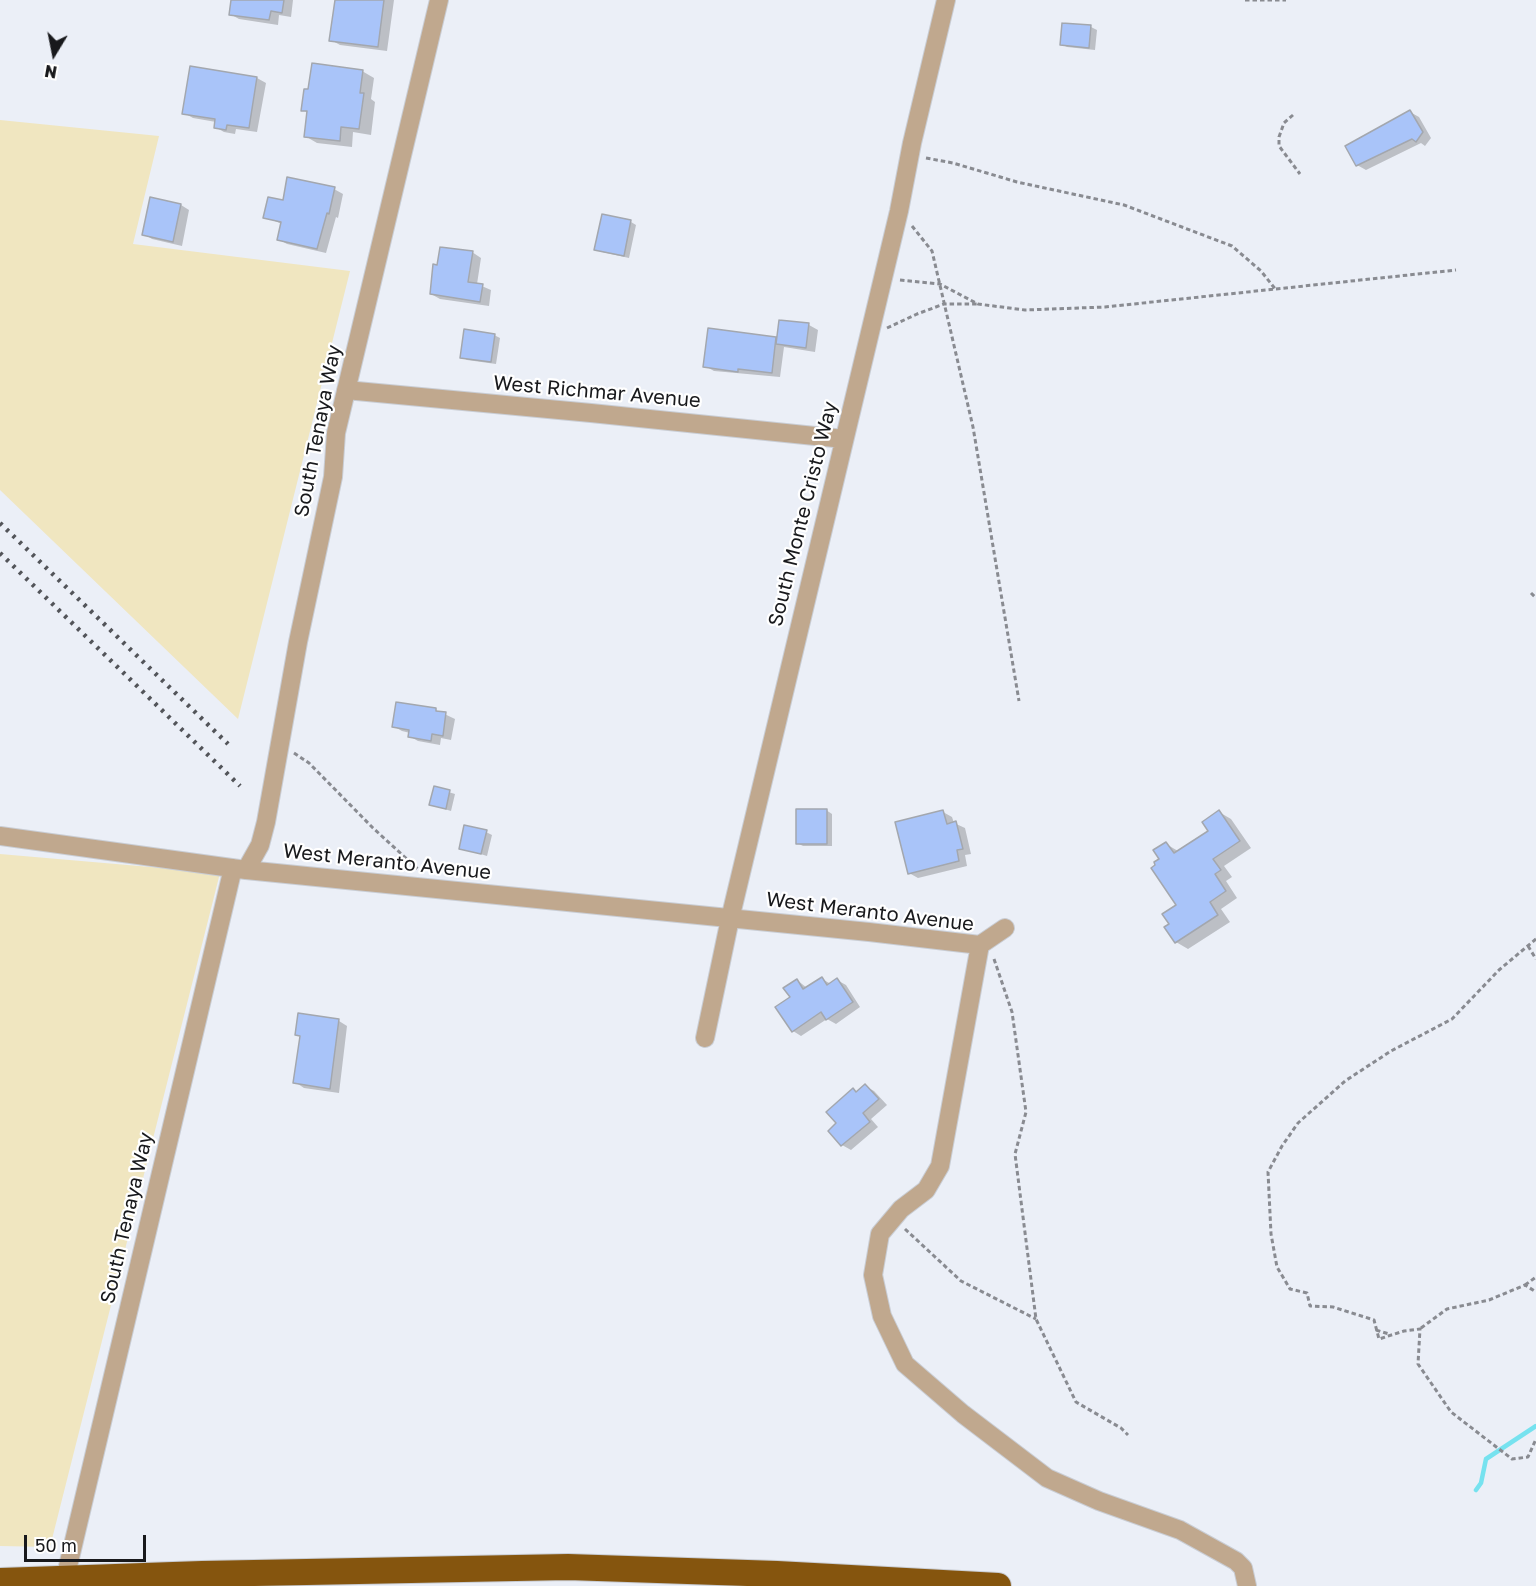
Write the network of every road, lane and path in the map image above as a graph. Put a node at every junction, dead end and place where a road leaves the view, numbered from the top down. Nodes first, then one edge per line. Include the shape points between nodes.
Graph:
1 (439, 0) edge
2 (946, 0) edge
3 (1245, 0) edge
4 (1286, 0) edge
5 (1293, 115) dead end
6 (910, 155) junction
7 (1300, 174) dead end
8 (899, 211) junction
9 (1456, 270) dead end
10 (884, 278) junction
11 (940, 284) junction
12 (1276, 290) junction
13 (944, 304) junction
14 (981, 304) junction
15 (869, 337) junction
16 (346, 390) junction
17 (844, 439) junction
18 (1531, 593) dead end
19 (1536, 598) edge
20 (1019, 701) dead end
21 (280, 743) junction
22 (0, 836) edge
23 (240, 869) junction
24 (440, 889) junction
25 (730, 919) junction
26 (1005, 928) dead end
27 (1536, 939) edge
28 (980, 945) junction
29 (1528, 946) junction
30 (1536, 958) edge
31 (705, 1038) dead end
32 (895, 1217) junction
33 (1536, 1277) edge
34 (1525, 1285) junction
35 (1536, 1292) edge
36 (1036, 1319) junction
37 (1420, 1329) junction
38 (1376, 1330) junction
39 (1390, 1335) junction
40 (1128, 1435) dead end
41 (1536, 1439) edge
42 (65, 1579) junction
43 (0, 1581) edge
44 (998, 1586) edge
45 (1247, 1586) edge

1 - 16 street, South Tenaya Way
2 - 6 street, South Monte Cristo Way
3 - 4 path
5 - 7 path via 1284,123 1279,146
6 - 8 street, South Monte Cristo Way
6 - 12 path via 1124,205 1232,246
8 - 10 street, South Monte Cristo Way
8 - 11 path via 932,251
9 - 12 path
10 - 11 path
10 - 15 street, South Monte Cristo Way
11 - 13 path
11 - 14 path
12 - 14 path via 1105,308 1025,310
13 - 14 path
13 - 15 path
13 - 20 path via 973,427
15 - 17 street, South Monte Cristo Way
16 - 17 street, West Richmar Avenue
16 - 21 street, South Tenaya Way via 336,433 333,477 297,642
17 - 25 street, South Monte Cristo Way
18 - 19 path
21 - 23 street, South Tenaya Way via 260,845
21 - 24 path via 309,763
22 - 23 street, West Meranto Avenue
23 - 24 street, West Meranto Avenue
23 - 42 street, South Tenaya Way
24 - 25 street, West Meranto Avenue
25 - 28 street, West Meranto Avenue
25 - 31 street, South Monte Cristo Way
26 - 28 street
27 - 29 path
28 - 32 street, West Meranto Avenue via 940,1166 926,1190
28 - 36 path via 995,960 1012,1012 1021,1070 1026,1112 1015,1154
29 - 30 path
29 - 38 path via 1452,1019 1345,1080 1298,1123 1268,1172 1273,1245 1278,1267 1290,1289 1307,1293 1310,1306 1333,1307 1374,1320
32 - 36 path via 960,1281
32 - 45 street, West Meranto Avenue via 880,1234 873,1275 882,1316 905,1364 1047,1478 1190,1535 1236,1561 1243,1568
33 - 34 path
34 - 35 path
34 - 37 path via 1489,1300 1447,1309
36 - 40 path via 1076,1402
37 - 39 path
37 - 41 path via 1418,1364 1451,1412 1512,1459 1528,1457
38 - 39 path
38 - 39 path via 1379,1339
42 - 43 highway
42 - 44 highway via 568,1567

